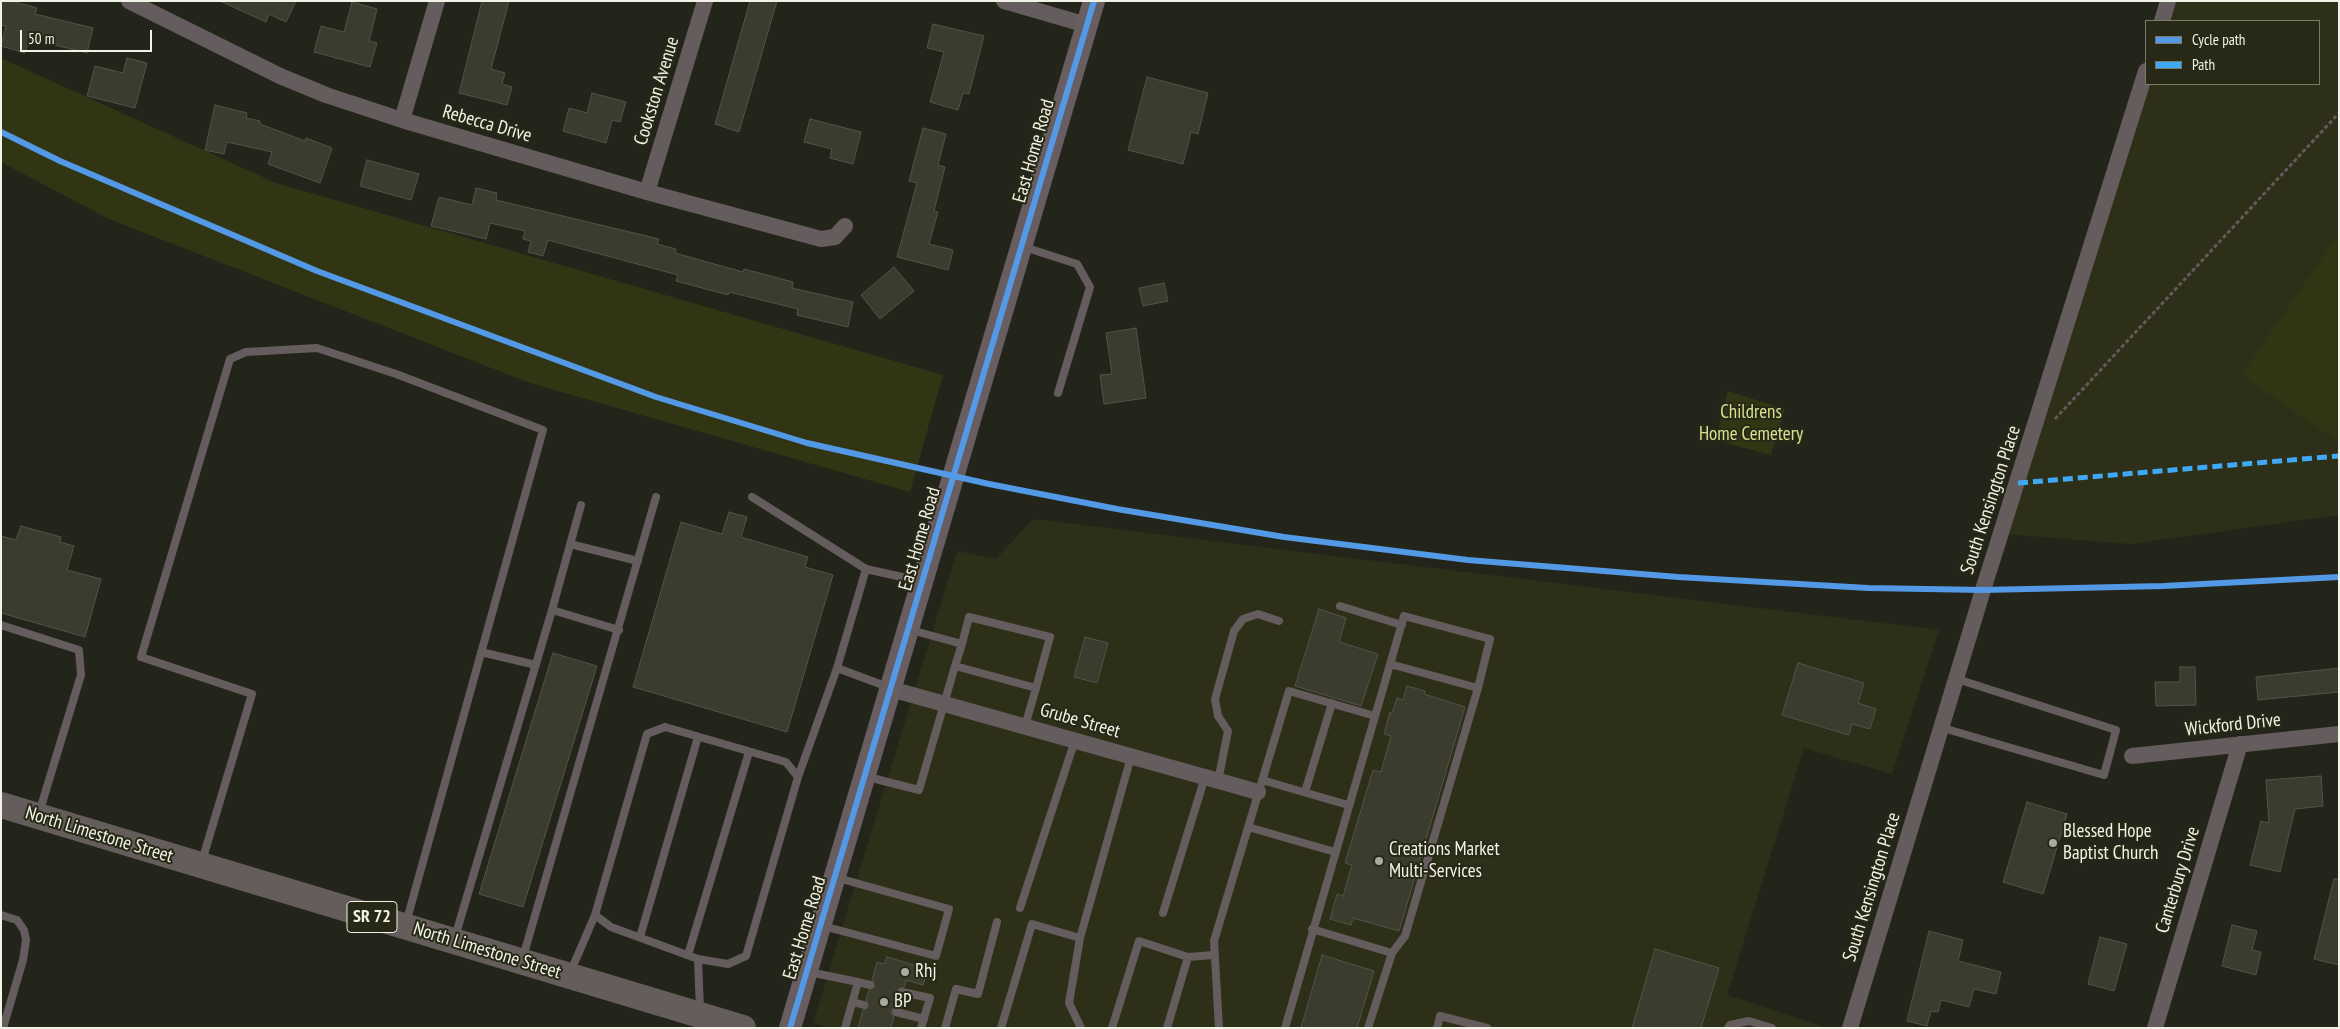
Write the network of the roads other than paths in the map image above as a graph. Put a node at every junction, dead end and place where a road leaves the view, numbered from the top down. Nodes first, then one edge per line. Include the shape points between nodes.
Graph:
1 (128, 1) edge
2 (437, 1) edge
3 (705, 1) edge
4 (1004, 1) edge
5 (1094, 1) edge
6 (2168, 1) edge
7 (2162, 20) edge
8 (1086, 25) junction
9 (2145, 74) edge
10 (402, 120) junction
11 (647, 192) junction
12 (845, 226) dead end
13 (1022, 246) junction
14 (1058, 393) dead end
15 (656, 497) dead end
16 (752, 497) dead end
17 (581, 505) dead end
18 (570, 544) junction
19 (638, 562) junction
20 (866, 569) junction
21 (923, 582) junction
22 (1340, 606) dead end
23 (552, 610) junction
24 (1279, 621) dead end
25 (1402, 625) junction
26 (1, 626) edge
27 (619, 630) junction
28 (909, 630) junction
29 (962, 644) junction
30 (481, 652) junction
31 (1390, 664) junction
32 (536, 665) junction
33 (955, 666) junction
34 (837, 668) junction
35 (1957, 679) junction
36 (1036, 688) junction
37 (1478, 688) junction
38 (891, 689) junction
39 (1332, 703) junction
40 (945, 704) junction
41 (1375, 716) junction
42 (1025, 726) junction
43 (1942, 728) junction
44 (2339, 734) edge
45 (698, 737) junction
46 (1075, 740) junction
47 (2240, 744) junction
48 (749, 752) junction
49 (2132, 756) dead end
50 (1131, 757) junction
51 (866, 776) junction
52 (798, 777) junction
53 (1211, 779) junction
54 (1260, 786) junction
55 (1305, 792) junction
56 (1, 805) edge
57 (1348, 805) junction
58 (38, 816) junction
59 (1248, 826) junction
60 (1335, 852) junction
61 (201, 865) junction
62 (836, 877) junction
63 (1020, 908) dead end
64 (1162, 913) dead end
65 (1, 915) edge
66 (595, 915) junction
67 (997, 922) dead end
68 (405, 926) junction
69 (821, 926) junction
70 (1312, 929) junction
71 (640, 937) junction
72 (1080, 938) junction
73 (454, 941) junction
74 (1392, 953) junction
75 (688, 955) junction
76 (1213, 955) junction
77 (1188, 957) junction
78 (698, 959) junction
79 (522, 961) junction
80 (807, 972) junction
81 (569, 975) junction
82 (858, 982) junction
83 (870, 985) dead end
84 (902, 992) dead end
85 (852, 1002) junction
86 (864, 1004) dead end
87 (896, 1012) dead end
88 (700, 1015) junction
89 (924, 1019) junction
90 (3, 1028) edge
91 (743, 1028) edge
92 (790, 1028) edge
93 (845, 1028) edge
94 (921, 1028) edge
95 (945, 1028) edge
96 (1001, 1028) edge
97 (1081, 1028) edge
98 (1112, 1028) edge
99 (1167, 1028) edge
100 (1219, 1028) edge
101 (1285, 1028) edge
102 (1368, 1028) edge
103 (1437, 1028) edge
104 (1487, 1028) edge
105 (1728, 1028) edge
106 (1772, 1028) edge
107 (1850, 1028) edge
108 (2155, 1028) edge

1 - 10 street, Rebecca Drive via 280,76
2 - 10 street
3 - 11 street, Cookston Avenue
4 - 8 street
5 - 8 street, East Home Road
6 - 7 street
8 - 13 street, East Home Road
9 - 35 street, South Kensington Place
10 - 11 street, Rebecca Drive
11 - 12 street, Rebecca Drive via 821,239 836,237
13 - 14 lane via 1077,264 1090,287
13 - 21 street, East Home Road
15 - 19 lane
16 - 20 lane
17 - 18 lane
18 - 19 lane
18 - 23 lane
19 - 27 lane
20 - 21 lane
20 - 34 lane
21 - 28 street, East Home Road
22 - 25 lane
23 - 27 lane
23 - 32 lane
24 - 53 lane via 1258,614 1243,619 1234,631 1215,699 1218,716 1228,731
25 - 31 lane
25 - 37 lane via 1404,616 1490,639
26 - 58 lane via 79,650 81,675
27 - 79 lane
28 - 29 lane
28 - 38 street, East Home Road
29 - 33 lane
29 - 36 lane via 969,617 1050,637
30 - 32 lane
30 - 61 lane via 543,430 396,374 317,348 246,352 230,359 141,657 252,694
30 - 68 lane
31 - 37 lane
31 - 41 lane
32 - 73 lane
33 - 36 lane
33 - 40 lane
34 - 38 lane
34 - 52 lane
35 - 43 street, South Kensington Place
35 - 43 lane via 2116,730 2104,775
36 - 42 lane
37 - 74 lane via 1405,936
38 - 40 street, Grube Street
38 - 51 street, East Home Road
39 - 41 lane
39 - 54 lane via 1289,690
39 - 55 lane
40 - 42 street, Grube Street
40 - 51 lane via 919,790
41 - 57 lane
42 - 46 street, Grube Street
43 - 107 street, South Kensington Place
44 - 47 street, Wickford Drive
45 - 48 lane
45 - 66 lane via 665,727 647,734
45 - 71 lane
46 - 50 street, Grube Street
46 - 63 lane
47 - 49 street, Wickford Drive
47 - 108 street, Canterbury Drive
48 - 52 lane via 786,762
48 - 75 lane
50 - 53 street, Grube Street
50 - 72 lane
51 - 62 street, East Home Road
52 - 78 lane via 746,956 728,964
53 - 54 street, Grube Street
53 - 64 lane
54 - 55 lane
54 - 59 lane
55 - 57 lane
56 - 58 main road, North Limestone Street / SR 72
57 - 60 lane
58 - 61 main road, North Limestone Street / SR 72
59 - 60 lane
59 - 76 lane via 1214,940
60 - 70 lane
61 - 68 main road, North Limestone Street / SR 72
62 - 69 street, East Home Road
62 - 69 lane via 949,909 936,956
65 - 90 lane via 18,920 26,940
66 - 71 lane via 611,927
66 - 81 lane
67 - 95 lane via 978,994 956,989
68 - 73 main road, North Limestone Street / SR 72
69 - 80 street, East Home Road
70 - 74 lane
70 - 101 lane
71 - 75 lane
72 - 96 lane via 1032,924
72 - 97 lane via 1069,1003
73 - 79 main road, North Limestone Street / SR 72
74 - 102 lane
75 - 78 lane
76 - 77 lane
76 - 100 lane
77 - 98 lane via 1139,941
77 - 99 lane
78 - 88 lane
79 - 81 main road, North Limestone Street / SR 72
80 - 82 lane
80 - 92 street, East Home Road
81 - 88 main road, North Limestone Street / SR 72
82 - 83 lane
82 - 85 lane
84 - 89 lane via 930,998
85 - 86 lane
85 - 93 lane
87 - 89 lane
88 - 91 main road, North Limestone Street / SR 72
89 - 94 lane
103 - 104 lane via 1440,1016
105 - 106 lane via 1749,1021

